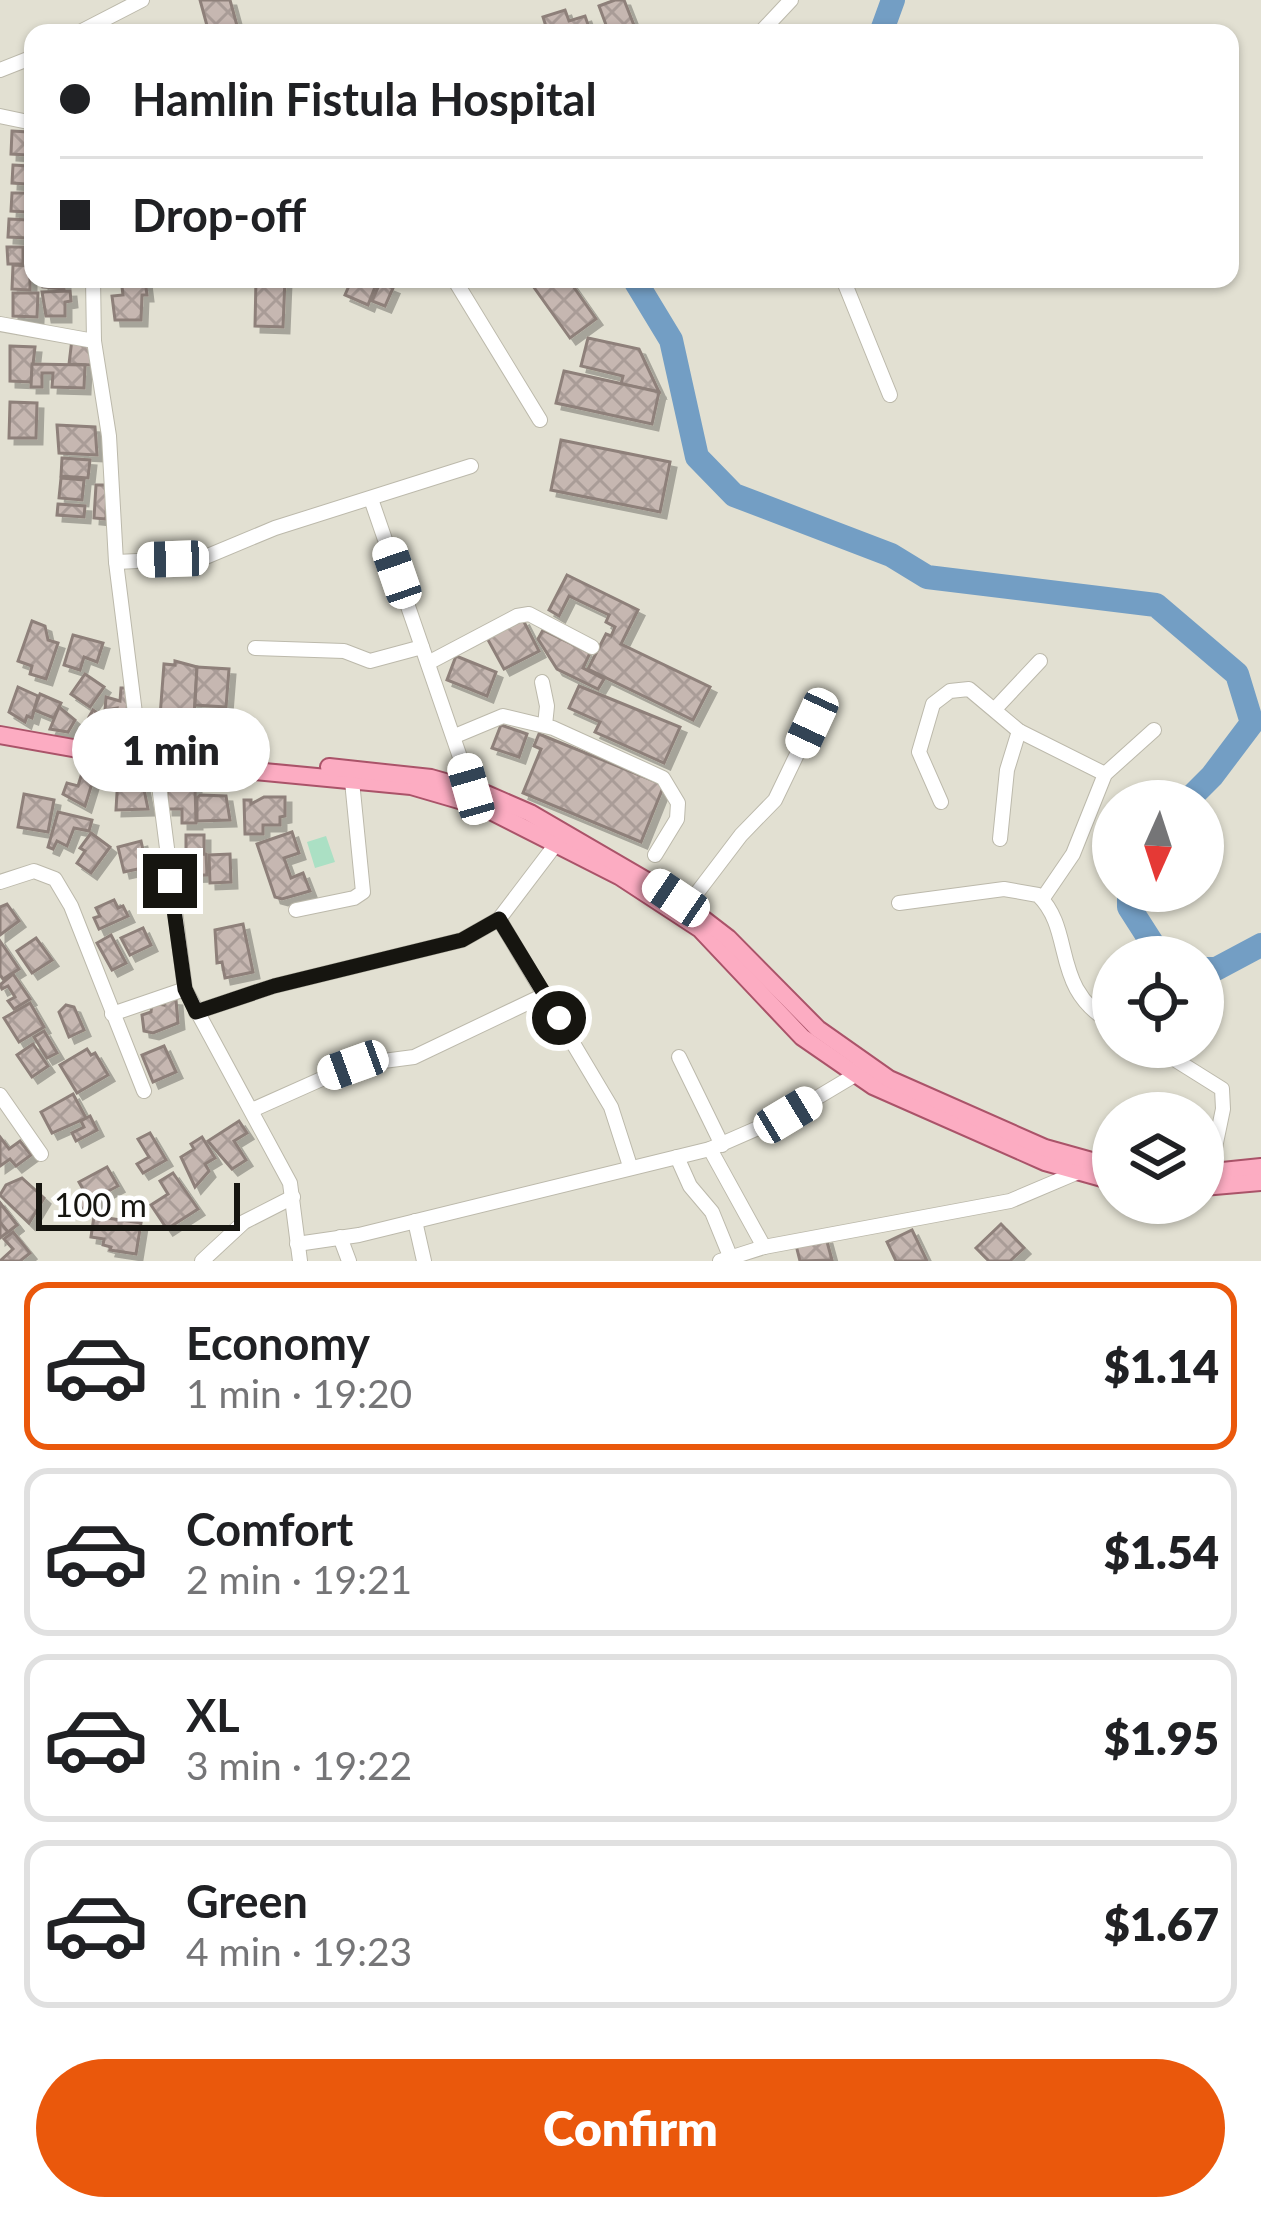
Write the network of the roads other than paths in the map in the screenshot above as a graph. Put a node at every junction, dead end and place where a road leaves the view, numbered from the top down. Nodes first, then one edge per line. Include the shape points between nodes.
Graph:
1 (142, 0) edge
2 (791, 0) edge
3 (95, 24) edge
4 (768, 24) edge
5 (93, 288) edge
6 (459, 288) edge
7 (847, 288) edge
8 (0, 324) edge
9 (94, 340) junction
10 (890, 395) dead end
11 (540, 420) dead end
12 (471, 466) dead end
13 (371, 499) junction
14 (116, 562) junction
15 (592, 646) dead end
16 (422, 647) junction
17 (255, 648) dead end
18 (1040, 661) dead end
19 (428, 663) junction
20 (542, 682) dead end
21 (995, 709) junction
22 (812, 723) dead end
23 (545, 725) junction
24 (1154, 730) dead end
25 (1019, 731) junction
26 (0, 732) edge
27 (455, 736) junction
28 (148, 757) junction
29 (1105, 774) junction
30 (352, 781) junction
31 (471, 789) junction
32 (941, 802) dead end
33 (1000, 839) dead end
34 (556, 844) junction
35 (655, 855) dead end
36 (0, 881) edge
37 (1042, 898) junction
38 (899, 903) dead end
39 (687, 906) junction
40 (296, 910) dead end
41 (499, 919) junction
42 (185, 989) junction
43 (544, 995) junction
44 (1092, 1010) edge
45 (196, 1012) junction
46 (112, 1014) junction
47 (679, 1057) dead end
48 (858, 1068) junction
49 (1188, 1068) edge
50 (144, 1091) dead end
51 (1222, 1092) edge
52 (0, 1094) edge
53 (253, 1110) junction
54 (716, 1147) junction
55 (41, 1154) dead end
56 (677, 1157) junction
57 (631, 1166) junction
58 (1079, 1167) junction
59 (1092, 1167) edge
60 (1261, 1167) edge
61 (1092, 1172) edge
62 (1224, 1176) edge
63 (1224, 1181) edge
64 (1261, 1182) edge
65 (292, 1197) junction
66 (415, 1221) junction
67 (340, 1237) junction
68 (297, 1244) junction
69 (764, 1247) junction
70 (728, 1260) edge
71 (202, 1261) edge
72 (300, 1261) edge
73 (349, 1261) edge
74 (424, 1261) edge

1 - 3 street
2 - 4 street
5 - 9 street
6 - 11 street
7 - 10 street
8 - 9 street
9 - 14 street
12 - 13 street
13 - 14 street via 203,558
13 - 16 street
14 - 28 street
15 - 19 street via 529,614
16 - 17 street via 370,661 344,651
16 - 19 street
18 - 21 street
19 - 27 street
20 - 23 street
21 - 25 street
21 - 32 street via 969,689 933,704 920,752
22 - 39 street via 775,800
23 - 27 street via 503,716
23 - 35 street via 663,778 678,803
24 - 29 street
25 - 29 street
25 - 33 street
26 - 28 main road
27 - 31 street
28 - 30 main road
28 - 31 main road via 414,774
28 - 42 street
29 - 37 street via 1073,854
30 - 34 main road via 460,797
30 - 40 street via 363,892
31 - 39 main road via 559,829
34 - 41 street
34 - 48 main road via 700,929 792,1028
36 - 46 street via 34,871 56,880
37 - 38 street via 1004,889
37 - 44 street
39 - 48 main road
41 - 43 street
41 - 45 street via 462,940
42 - 45 street
42 - 46 street
43 - 53 street via 414,1057 353,1065
43 - 57 street via 611,1107
45 - 53 street
46 - 50 street
47 - 54 street
48 - 54 street via 788,1115
48 - 58 main road via 927,1112
49 - 51 street
52 - 55 street
53 - 65 street
54 - 56 street
54 - 69 street
56 - 57 street
56 - 70 street via 712,1212
57 - 66 street
58 - 59 main road
58 - 61 main road
58 - 69 street via 1010,1201
60 - 62 main road
63 - 64 main road
65 - 68 street
65 - 71 street via 244,1222
66 - 67 street
66 - 74 street
67 - 68 street
67 - 73 street
68 - 72 street
69 - 70 street

